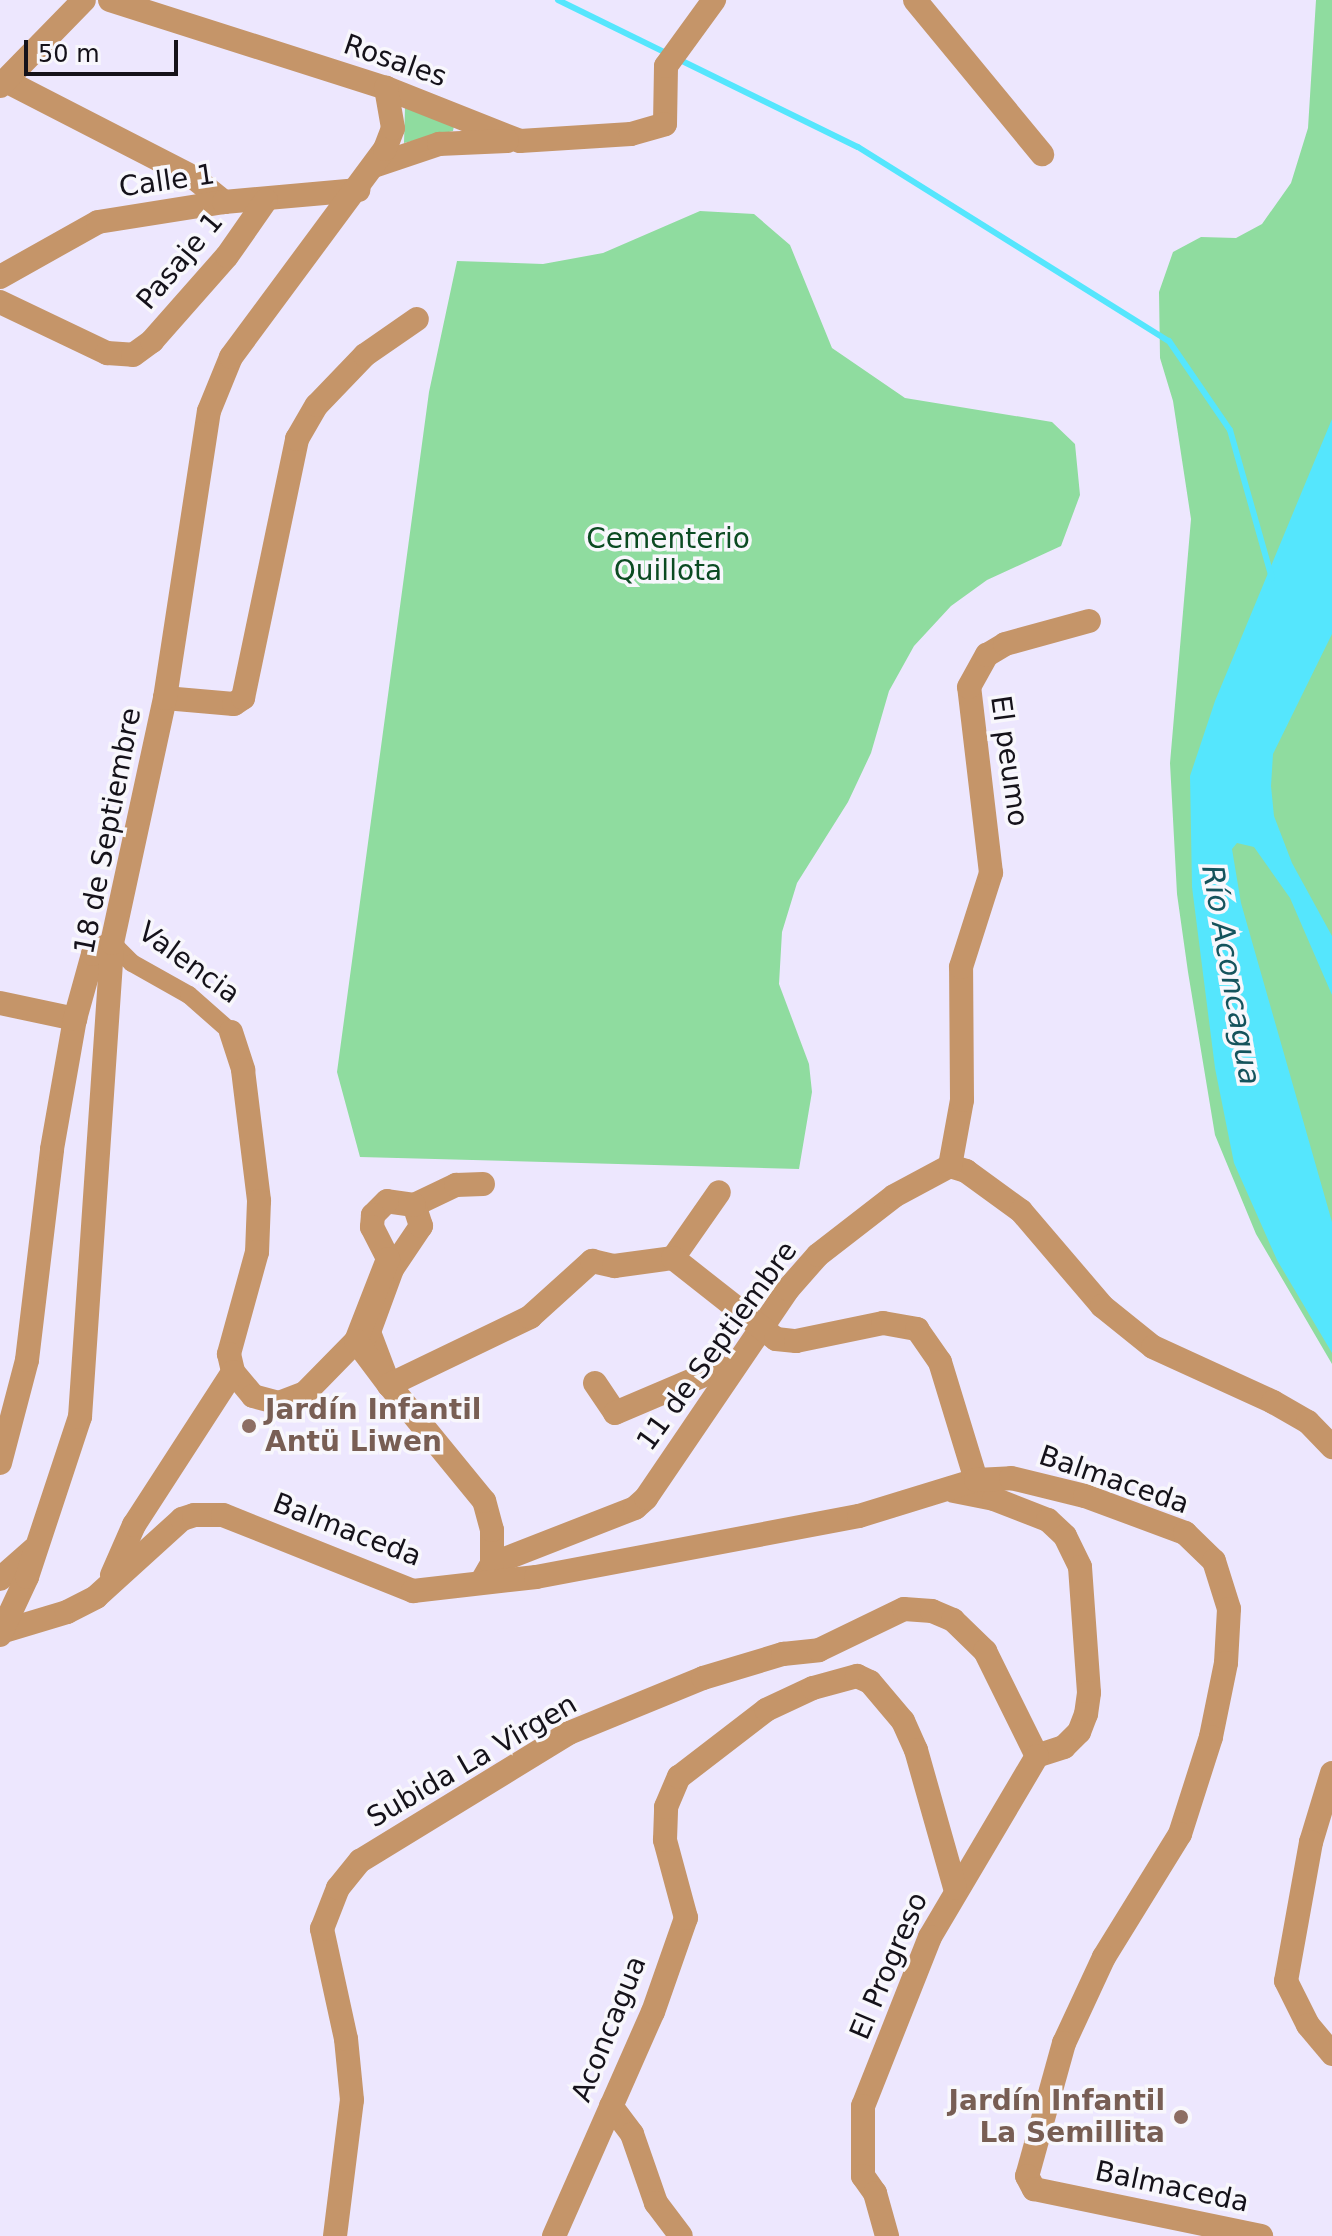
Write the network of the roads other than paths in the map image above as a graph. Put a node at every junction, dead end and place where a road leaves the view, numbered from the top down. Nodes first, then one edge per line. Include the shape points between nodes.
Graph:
1 (84, 0) edge
2 (110, 0) edge
3 (714, 0) edge
4 (915, 0) edge
5 (3, 83) edge
6 (386, 88) junction
7 (520, 141) junction
8 (1042, 154) dead end
9 (374, 166) junction
10 (358, 190) junction
11 (266, 200) junction
12 (224, 202) junction
13 (0, 277) edge
14 (0, 302) edge
15 (417, 319) dead end
16 (1089, 621) dead end
17 (165, 698) junction
18 (112, 943) junction
19 (0, 1003) edge
20 (75, 1019) junction
21 (231, 1032) joint
22 (950, 1166) junction
23 (483, 1184) dead end
24 (719, 1192) dead end
25 (414, 1205) junction
26 (673, 1258) junction
27 (762, 1332) junction
28 (356, 1341) junction
29 (233, 1372) junction
30 (730, 1373) junction
31 (595, 1383) dead end
32 (389, 1385) junction
33 (1332, 1447) edge
34 (0, 1463) edge
35 (976, 1480) junction
36 (949, 1489) junction
37 (34, 1549) junction
38 (487, 1573) junction
39 (0, 1579) edge
40 (107, 1588) junction
41 (2, 1633) edge
42 (1037, 1756) junction
43 (1332, 1773) edge
44 (665, 1840) joint
45 (955, 1888) junction
46 (1332, 2054) edge
47 (611, 2106) junction
48 (335, 2236) edge
49 (554, 2236) edge
50 (681, 2236) edge
51 (887, 2236) edge
52 (1261, 2236) edge

1 - 5 street
2 - 6 street, Rosales
3 - 7 street, Rosales via 666,66 665,124 631,134
4 - 8 street
5 - 12 street via 193,177
6 - 7 street, Rosales
6 - 9 street, 18 de Septiembre via 393,128
7 - 9 street via 439,144
9 - 10 street, 18 de Septiembre
10 - 11 street, Calle 1
10 - 17 street, 18 de Septiembre via 231,357 209,411
11 - 12 street, Calle 1
11 - 14 street, Pasaje 1 via 227,256 152,341 133,355 107,353
12 - 13 street, Calle 1 via 98,222
15 - 17 street via 365,355 317,405 297,439 243,698 234,704
16 - 22 street, El peumo via 1005,644 987,655 969,687 991,862 988,894 961,967 962,1100
17 - 18 street, 18 de Septiembre
18 - 20 street, Valencia via 93,954
18 - 21 street, Valencia via 132,963 189,995
18 - 37 street, 18 de Septiembre via 80,1417 73,1452
19 - 20 street
20 - 34 street, Valencia via 52,1149 32,1331
21 - 29 street, Valencia via 243,1070 259,1201 257,1252 229,1354
22 - 27 street, 11 de Septiembre via 894,1196 818,1255
22 - 33 street via 966,1171 1021,1211 1102,1306 1153,1347 1273,1402 1308,1422
23 - 25 street via 456,1185
24 - 26 street
25 - 28 street via 387,1201 373,1215 375,1240 388,1259
25 - 32 street via 421,1226 392,1269 369,1332
26 - 27 street
26 - 32 street via 614,1266 592,1261 530,1317
27 - 30 street, 11 de Septiembre
27 - 35 street via 786,1341 883,1323 917,1329 940,1362
28 - 29 street via 305,1393 279,1403 253,1396
28 - 32 street
29 - 40 street via 134,1525
30 - 31 street via 721,1368 615,1413
30 - 38 street, 11 de Septiembre via 635,1508
32 - 38 street via 484,1501 492,1530
35 - 36 street, Balmaceda
35 - 52 street, Balmaceda via 1034,1482 1185,1533 1214,1561 1229,1609 1226,1663 1211,1737 1180,1834 1091,1981 1064,2043 1027,2176 1034,2189
36 - 38 street, Balmaceda via 859,1516 536,1577
36 - 42 street via 1030,1511 1048,1520 1076,1552 1085,1606 1086,1714 1079,1732 1064,1747
37 - 39 street
37 - 41 street, 18 de Septiembre
38 - 40 street, Balmaceda via 452,1590 413,1591 223,1515 206,1514 182,1519
40 - 41 street, Balmaceda via 67,1612
42 - 45 street via 1027,1780
42 - 48 street, Subida La Virgen via 985,1651 953,1620 932,1611 904,1609 819,1650 783,1654 703,1678 569,1733 360,1861 338,1888 322,1929 346,2039 352,2100
43 - 46 street via 1311,1842 1286,1981 1308,2025
44 - 45 street, El Progreso via 666,1807 679,1777 766,1710 813,1688 857,1676 884,1697 909,1735
44 - 47 street, Aconcagua via 686,1918 653,2012
45 - 51 street, El Progreso via 863,2106 863,2176 875,2193
47 - 49 street, Aconcagua
47 - 50 street via 632,2134 656,2203

